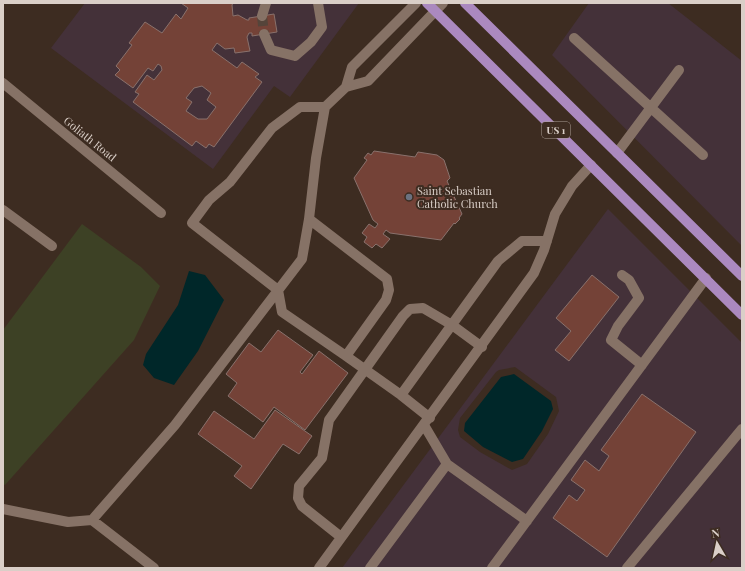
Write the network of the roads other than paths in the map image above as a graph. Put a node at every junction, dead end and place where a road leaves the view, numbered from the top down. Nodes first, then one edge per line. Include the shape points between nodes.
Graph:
1 (266, 3) edge
2 (318, 3) edge
3 (416, 3) edge
4 (427, 3) edge
5 (465, 3) edge
6 (439, 7) edge
7 (262, 16) tunnel mouth
8 (264, 34) tunnel mouth
9 (574, 38) dead end
10 (679, 70) dead end
11 (3, 83) edge
12 (346, 87) junction
13 (325, 107) junction
14 (650, 108) junction
15 (617, 153) junction
16 (703, 155) dead end
17 (591, 165) junction
18 (3, 210) edge
19 (161, 213) dead end
20 (309, 219) junction
21 (547, 241) junction
22 (52, 246) dead end
23 (622, 276) dead end
24 (742, 276) edge
25 (706, 278) junction
26 (278, 290) junction
27 (742, 315) edge
28 (452, 325) junction
29 (482, 347) junction
30 (346, 356) junction
31 (642, 365) junction
32 (366, 370) junction
33 (401, 395) junction
34 (427, 421) junction
35 (742, 429) edge
36 (446, 464) junction
37 (3, 509) edge
38 (92, 520) junction
39 (527, 521) junction
40 (341, 537) junction
41 (154, 568) edge
42 (319, 568) edge
43 (370, 568) edge
44 (492, 568) edge
45 (627, 568) edge

1 - 7 street
2 - 8 street via 322,27 311,42 295,56 271,50
3 - 12 street via 352,67
4 - 6 main road, US 1
5 - 15 main road, US 1
6 - 12 street via 368,81
6 - 17 main road, US 1
9 - 14 street
10 - 14 street
11 - 19 street, Goliath Road
12 - 13 street
13 - 20 street
13 - 26 street via 300,107 272,128 230,182 209,200 192,223
14 - 15 street
14 - 16 street
15 - 24 main road, US 1
17 - 21 street via 572,186 555,214
17 - 25 main road, US 1
18 - 22 street
20 - 26 street via 302,259
20 - 30 street via 387,279 389,290 386,300
21 - 28 street via 522,241 498,261
21 - 29 street via 534,273
23 - 31 street via 629,280 639,298 611,340
25 - 27 main road, US 1
25 - 31 street
26 - 30 street via 282,312
26 - 38 street via 175,425
28 - 29 street
28 - 32 street via 423,308 410,309
28 - 33 street
29 - 34 street
30 - 32 street
31 - 39 street
32 - 33 street
32 - 40 street via 329,420 322,458 299,486 298,498 302,506
33 - 34 street
34 - 36 street
34 - 40 street
35 - 45 street
36 - 39 street
36 - 43 street
37 - 38 street via 68,522
38 - 41 street
39 - 44 street
40 - 42 street

